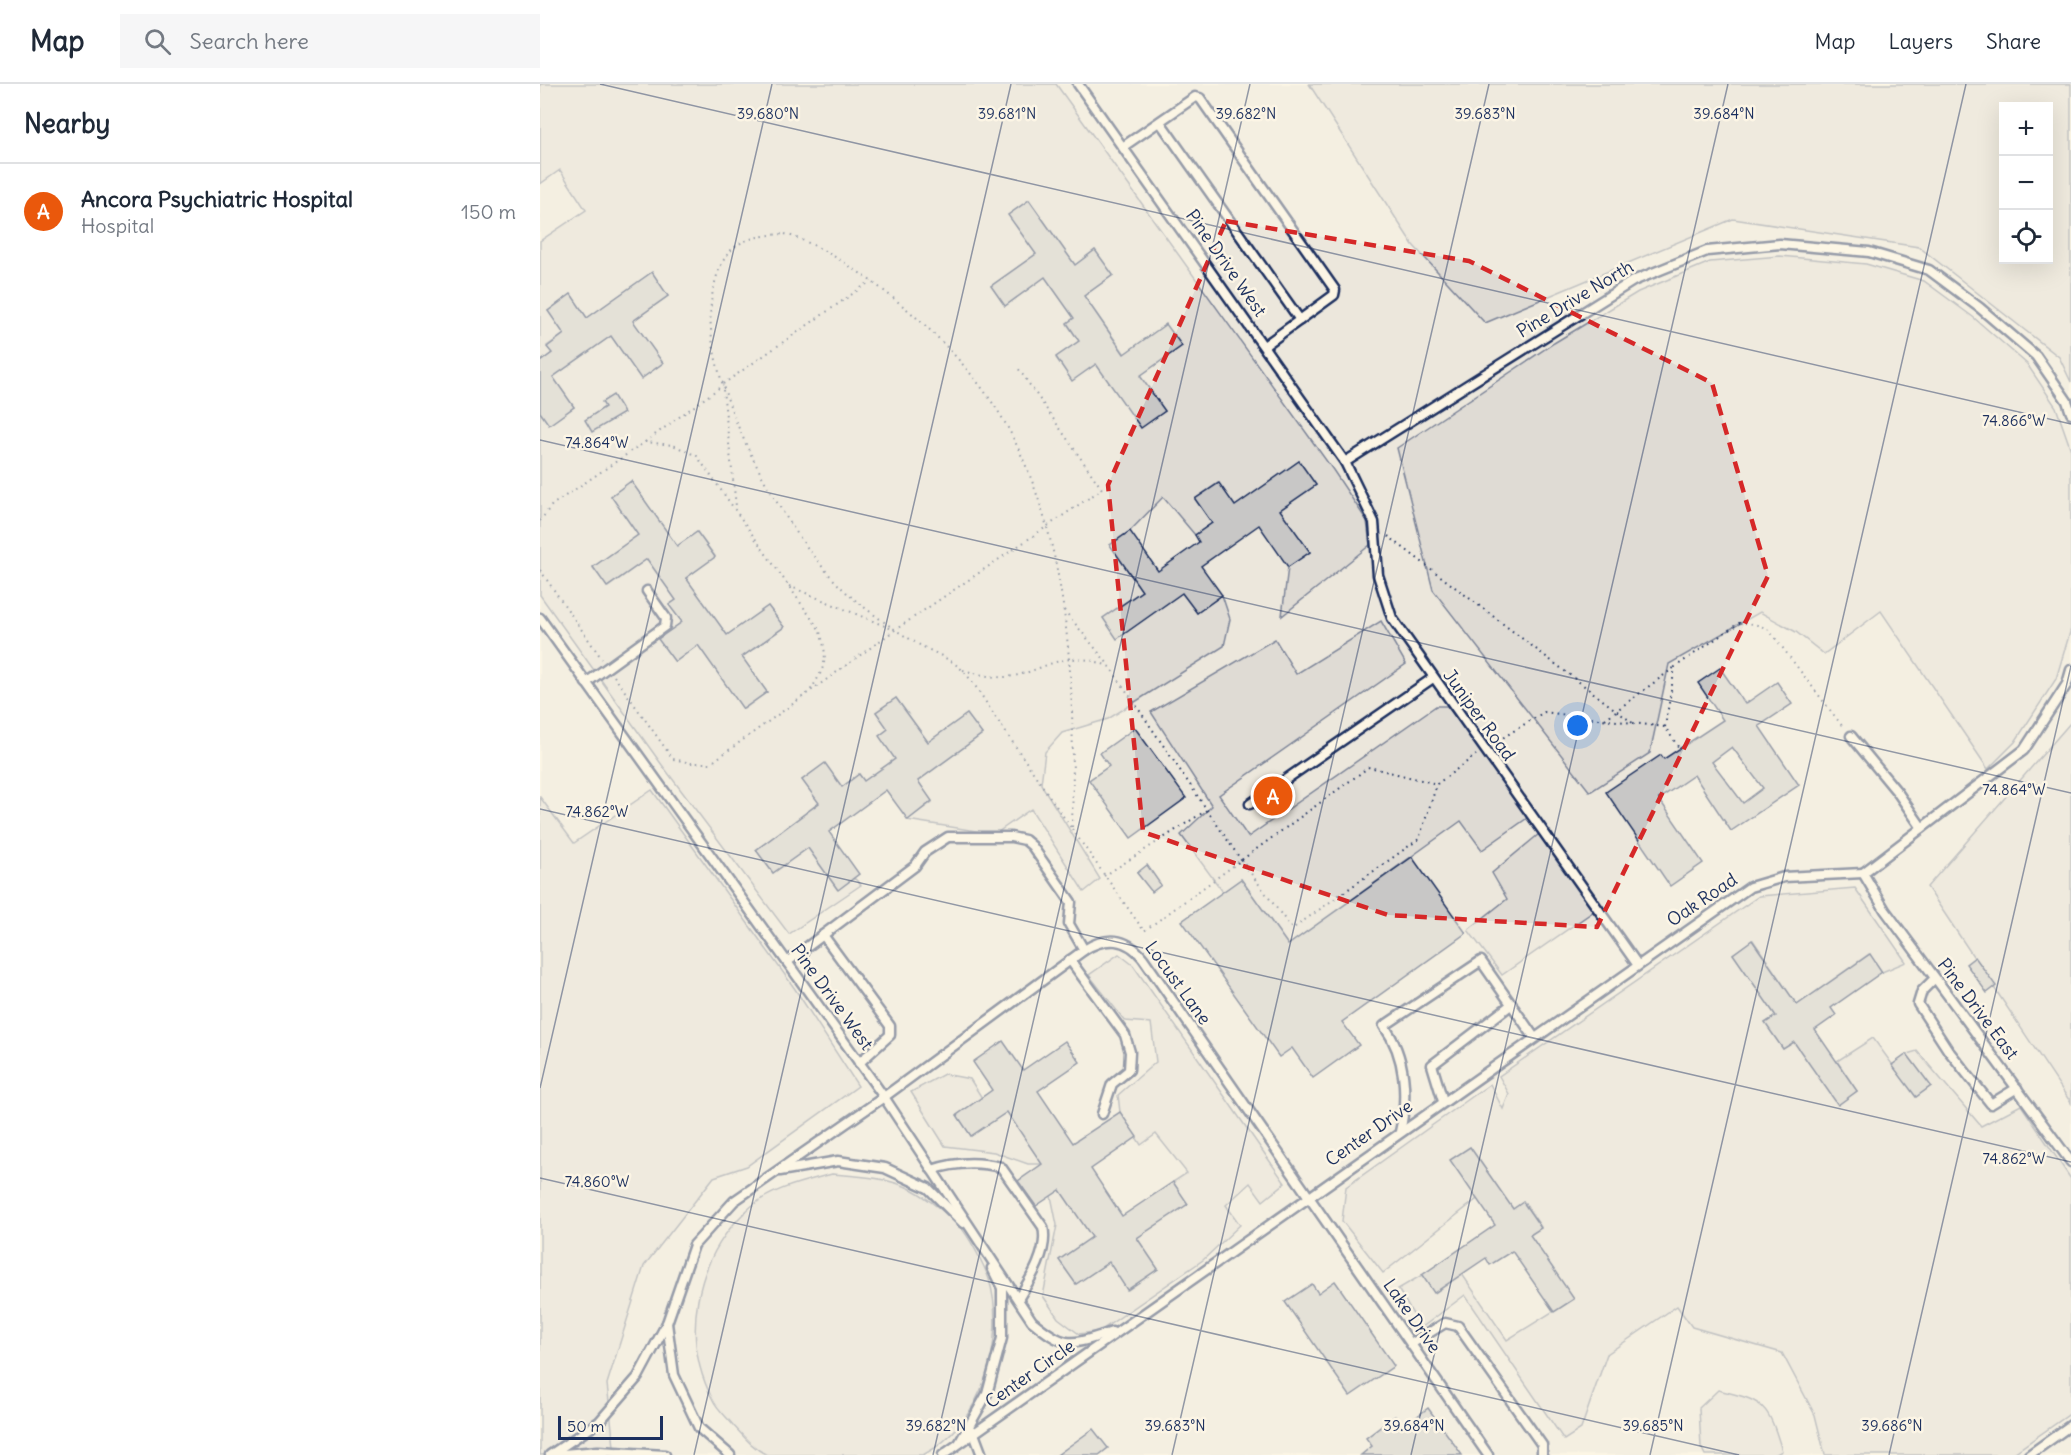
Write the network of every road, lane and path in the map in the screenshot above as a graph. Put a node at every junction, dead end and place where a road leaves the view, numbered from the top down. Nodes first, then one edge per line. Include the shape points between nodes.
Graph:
1 (1078, 84) edge
2 (1160, 122) junction
3 (1124, 146) junction
4 (872, 280) junction
5 (1300, 320) junction
6 (1264, 346) junction
7 (1018, 368) dead end
8 (723, 385) junction
9 (2071, 413) edge
10 (645, 442) junction
11 (1345, 462) junction
12 (736, 509) junction
13 (540, 521) edge
14 (1047, 525) junction
15 (1388, 536) dead end
16 (540, 570) edge
17 (789, 586) junction
18 (647, 591) dead end
19 (1064, 610) junction
20 (540, 618) edge
21 (895, 630) junction
22 (1068, 658) junction
23 (608, 667) junction
24 (1110, 667) junction
25 (1675, 667) junction
26 (963, 670) junction
27 (2071, 670) edge
28 (1433, 678) junction
29 (586, 683) junction
30 (808, 693) junction
31 (1616, 710) junction
32 (1603, 720) junction
33 (1634, 724) junction
34 (1665, 728) junction
35 (1851, 736) joint
36 (1679, 748) dead end
37 (1484, 750) junction
38 (1437, 784) junction
39 (1250, 804) dead end
40 (1207, 810) junction
41 (1922, 828) junction
42 (1072, 829) junction
43 (1241, 860) junction
44 (1863, 873) junction
45 (1104, 876) junction
46 (823, 935) junction
47 (1084, 950) junction
48 (1070, 960) junction
49 (787, 962) junction
50 (1637, 964) junction
51 (1935, 978) junction
52 (1512, 1004) junction
53 (1534, 1036) junction
54 (859, 1063) junction
55 (2017, 1088) junction
56 (884, 1097) junction
57 (1443, 1101) junction
58 (1102, 1114) dead end
59 (1400, 1132) junction
60 (2071, 1162) edge
61 (932, 1170) junction
62 (776, 1171) junction
63 (1309, 1196) junction
64 (977, 1237) junction
65 (1018, 1299) junction
66 (667, 1323) junction
67 (1121, 1330) junction
68 (1076, 1343) junction
69 (1411, 1344) junction
70 (1078, 1360) junction
71 (2071, 1425) edge
72 (972, 1429) junction
73 (551, 1455) edge
74 (665, 1455) edge
75 (730, 1455) edge
76 (943, 1455) edge
77 (982, 1455) edge
78 (1488, 1455) edge
79 (1542, 1455) edge
80 (2029, 1455) edge

1 - 3 lane, Pine Drive West
2 - 3 lane
2 - 5 lane
2 - 5 lane via 1195,97 1200,98 1335,290 1334,295
3 - 6 lane, Pine Drive West
4 - 8 path
4 - 8 path via 803,240 784,234 754,236 733,248 717,269 710,305
4 - 14 path via 927,325 1009,429
5 - 6 lane
6 - 11 lane, Pine Drive West
7 - 14 path via 1102,489
8 - 10 path
8 - 12 path
8 - 21 path via 756,466 802,542 853,598
9 - 11 lane, Pine Drive North via 2036,356 1929,270 1869,252 1780,244 1707,251 1633,281
10 - 12 path via 674,445 697,456
10 - 13 path via 552,505
11 - 28 lane, Juniper Road via 1374,522 1378,575 1392,618
12 - 17 path
14 - 19 path
14 - 21 path
15 - 31 path
16 - 23 path
17 - 21 path
17 - 30 path via 819,630 827,652 822,671
18 - 23 lane via 666,618 665,626
19 - 22 path
19 - 24 path
20 - 29 lane, Pine Drive West
21 - 26 path
21 - 30 path
22 - 24 path via 1097,661
22 - 26 path via 997,677
22 - 42 path via 1074,753
23 - 29 lane
23 - 30 path via 673,759 690,763 711,763
24 - 40 path
25 - 31 path
25 - 34 path
25 - 35 path via 1739,623 1758,624 1778,640
26 - 42 path
27 - 41 lane via 2067,684 2024,750
28 - 37 lane, Juniper Road
28 - 39 lane
29 - 49 lane, Pine Drive West
31 - 32 path
31 - 33 path
32 - 33 path
32 - 37 path via 1544,711
33 - 34 path
34 - 36 path
35 - 41 lane
37 - 38 path
37 - 50 lane, Juniper Road
38 - 43 path via 1369,767
38 - 43 path via 1419,839 1292,929
40 - 43 path
40 - 45 path
41 - 44 lane
42 - 45 path
43 - 45 path via 1144,931
44 - 50 lane, Oak Road via 1784,877 1750,887
44 - 51 lane, Pine Drive East
46 - 47 lane via 948,837 1011,837 1032,846 1071,902 1069,924
46 - 49 lane
46 - 54 lane via 890,1026 890,1035
47 - 48 lane, Locust Lane
47 - 63 lane, Locust Lane via 1096,942 1111,940 1125,942 1135,949
48 - 56 lane, Locust Lane
48 - 58 lane via 1125,1035 1130,1052 1129,1070 1112,1084
49 - 54 lane, Pine Drive West
50 - 53 lane, Center Drive
51 - 55 lane, Pine Drive East
51 - 55 lane via 1922,990 1918,1004 1948,1050 1991,1104
52 - 53 lane
52 - 57 lane via 1432,1065
52 - 59 lane via 1481,961 1384,1026 1406,1088
53 - 57 lane, Center Drive
54 - 56 lane, Pine Drive West
55 - 60 lane, Pine Drive East
56 - 61 lane, Pine Drive West
56 - 62 lane, Center Circle
57 - 59 lane, Center Drive
59 - 63 lane, Center Drive
61 - 64 lane, Pine Drive West
61 - 65 lane via 952,1163 1000,1167 1043,1227 1042,1248
62 - 64 lane, Center Circle via 838,1161 885,1168 928,1188
62 - 66 lane, Center Circle via 734,1201 694,1245
63 - 67 lane, Center Drive
63 - 69 lane, Lake Drive
64 - 65 lane, Pine Drive West
64 - 72 lane, Center Circle via 1002,1288 1002,1338 987,1394
65 - 68 lane, Pine Drive West via 1032,1321 1055,1340
66 - 73 lane via 638,1377 598,1422
66 - 75 lane, Center Circle via 674,1375 694,1418 699,1428
67 - 68 lane
67 - 70 lane, Center Circle
68 - 70 lane
69 - 78 lane, Lake Drive
69 - 79 lane via 1445,1323 1458,1326 1542,1445
70 - 72 lane, Center Circle
71 - 80 lane
72 - 76 lane, Center Circle
72 - 77 lane
73 - 74 lane via 598,1451

